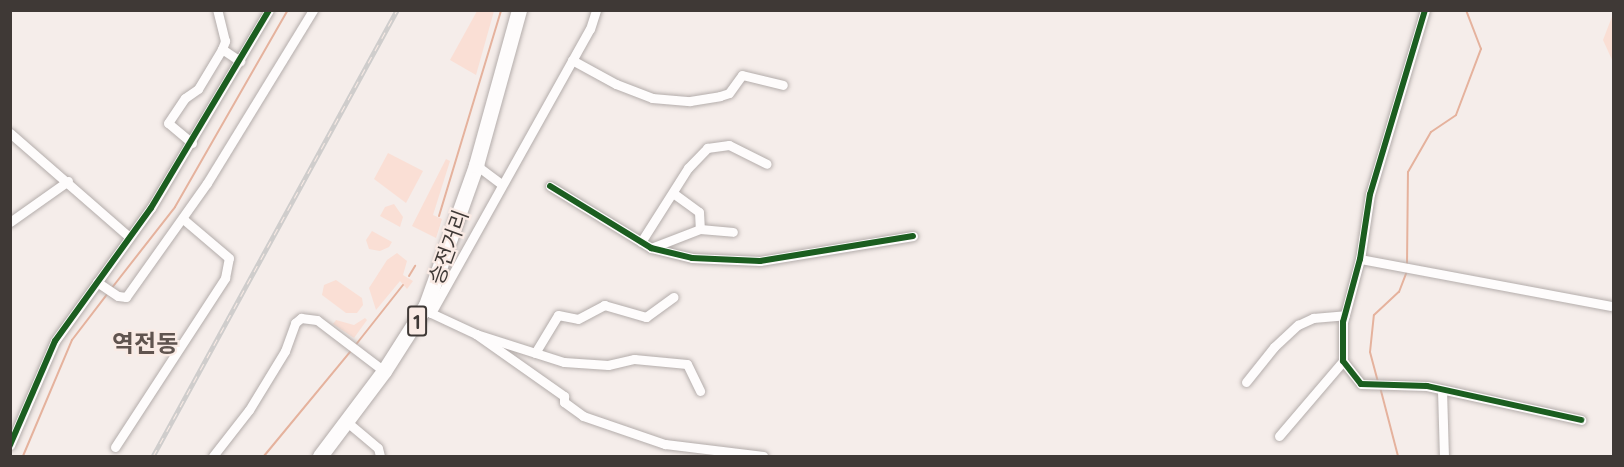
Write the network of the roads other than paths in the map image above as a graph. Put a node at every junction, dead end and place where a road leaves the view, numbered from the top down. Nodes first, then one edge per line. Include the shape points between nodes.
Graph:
1 (217, 10) edge
2 (269, 10) edge
3 (313, 10) edge
4 (519, 10) edge
5 (596, 10) edge
6 (1425, 10) edge
7 (222, 49) junction
8 (572, 60) junction
9 (240, 61) junction
10 (783, 86) dead end
11 (10, 133) edge
12 (192, 143) junction
13 (767, 164) dead end
14 (476, 165) junction
15 (68, 181) junction
16 (501, 184) junction
17 (550, 186) dead end
18 (673, 193) junction
19 (183, 219) junction
20 (10, 222) edge
21 (700, 229) junction
22 (733, 232) dead end
23 (128, 236) junction
24 (913, 236) dead end
25 (641, 242) junction
26 (651, 248) junction
27 (1360, 259) junction
28 (100, 284) junction
29 (674, 297) dead end
30 (1611, 306) dead end
31 (429, 309) junction
32 (1345, 315) junction
33 (476, 334) junction
34 (535, 354) junction
35 (1343, 361) junction
36 (384, 372) junction
37 (1246, 382) dead end
38 (1442, 390) junction
39 (700, 392) dead end
40 (1581, 420) dead end
41 (347, 422) junction
42 (1279, 436) dead end
43 (10, 445) edge
44 (116, 447) dead end
45 (213, 456) edge
46 (320, 456) edge
47 (380, 456) edge
48 (763, 456) edge
49 (1444, 456) edge

1 - 7 street via 225,41
2 - 9 street
3 - 19 street via 265,94
4 - 14 main road, 승전거리 / 1
5 - 8 street
6 - 27 street via 1376,172
7 - 9 street
7 - 12 street via 198,89 185,98 168,123
8 - 10 street via 652,98 690,101 720,96 729,93 742,75
8 - 16 street
9 - 12 street
11 - 15 street
12 - 23 street
13 - 18 street via 743,149 716,144 698,154
14 - 16 street
14 - 31 main road, 승전거리 / 1
15 - 20 street
15 - 23 street
16 - 31 street
17 - 25 street
18 - 21 street via 699,212
18 - 25 street
19 - 28 street via 126,297
19 - 44 street via 229,258 225,278
21 - 22 street
21 - 26 street
23 - 28 street
24 - 26 street via 760,261 693,258
25 - 26 street
27 - 30 street
27 - 32 street
28 - 43 street via 55,341
29 - 34 street via 646,317 604,305 578,319 558,315
31 - 33 street
31 - 36 main road, 승전거리 / 1
32 - 35 street
32 - 37 street via 1313,318 1298,325
33 - 34 street
33 - 48 street via 564,396 564,402 583,416 665,444
34 - 39 street via 586,364 633,360 687,364
35 - 38 street via 1360,384
35 - 42 street
36 - 41 main road, 승전거리 / 1
36 - 45 street via 317,320 301,318 249,410
38 - 40 street
38 - 49 street
41 - 46 main road, 승전거리 / 1
41 - 47 street via 378,448

